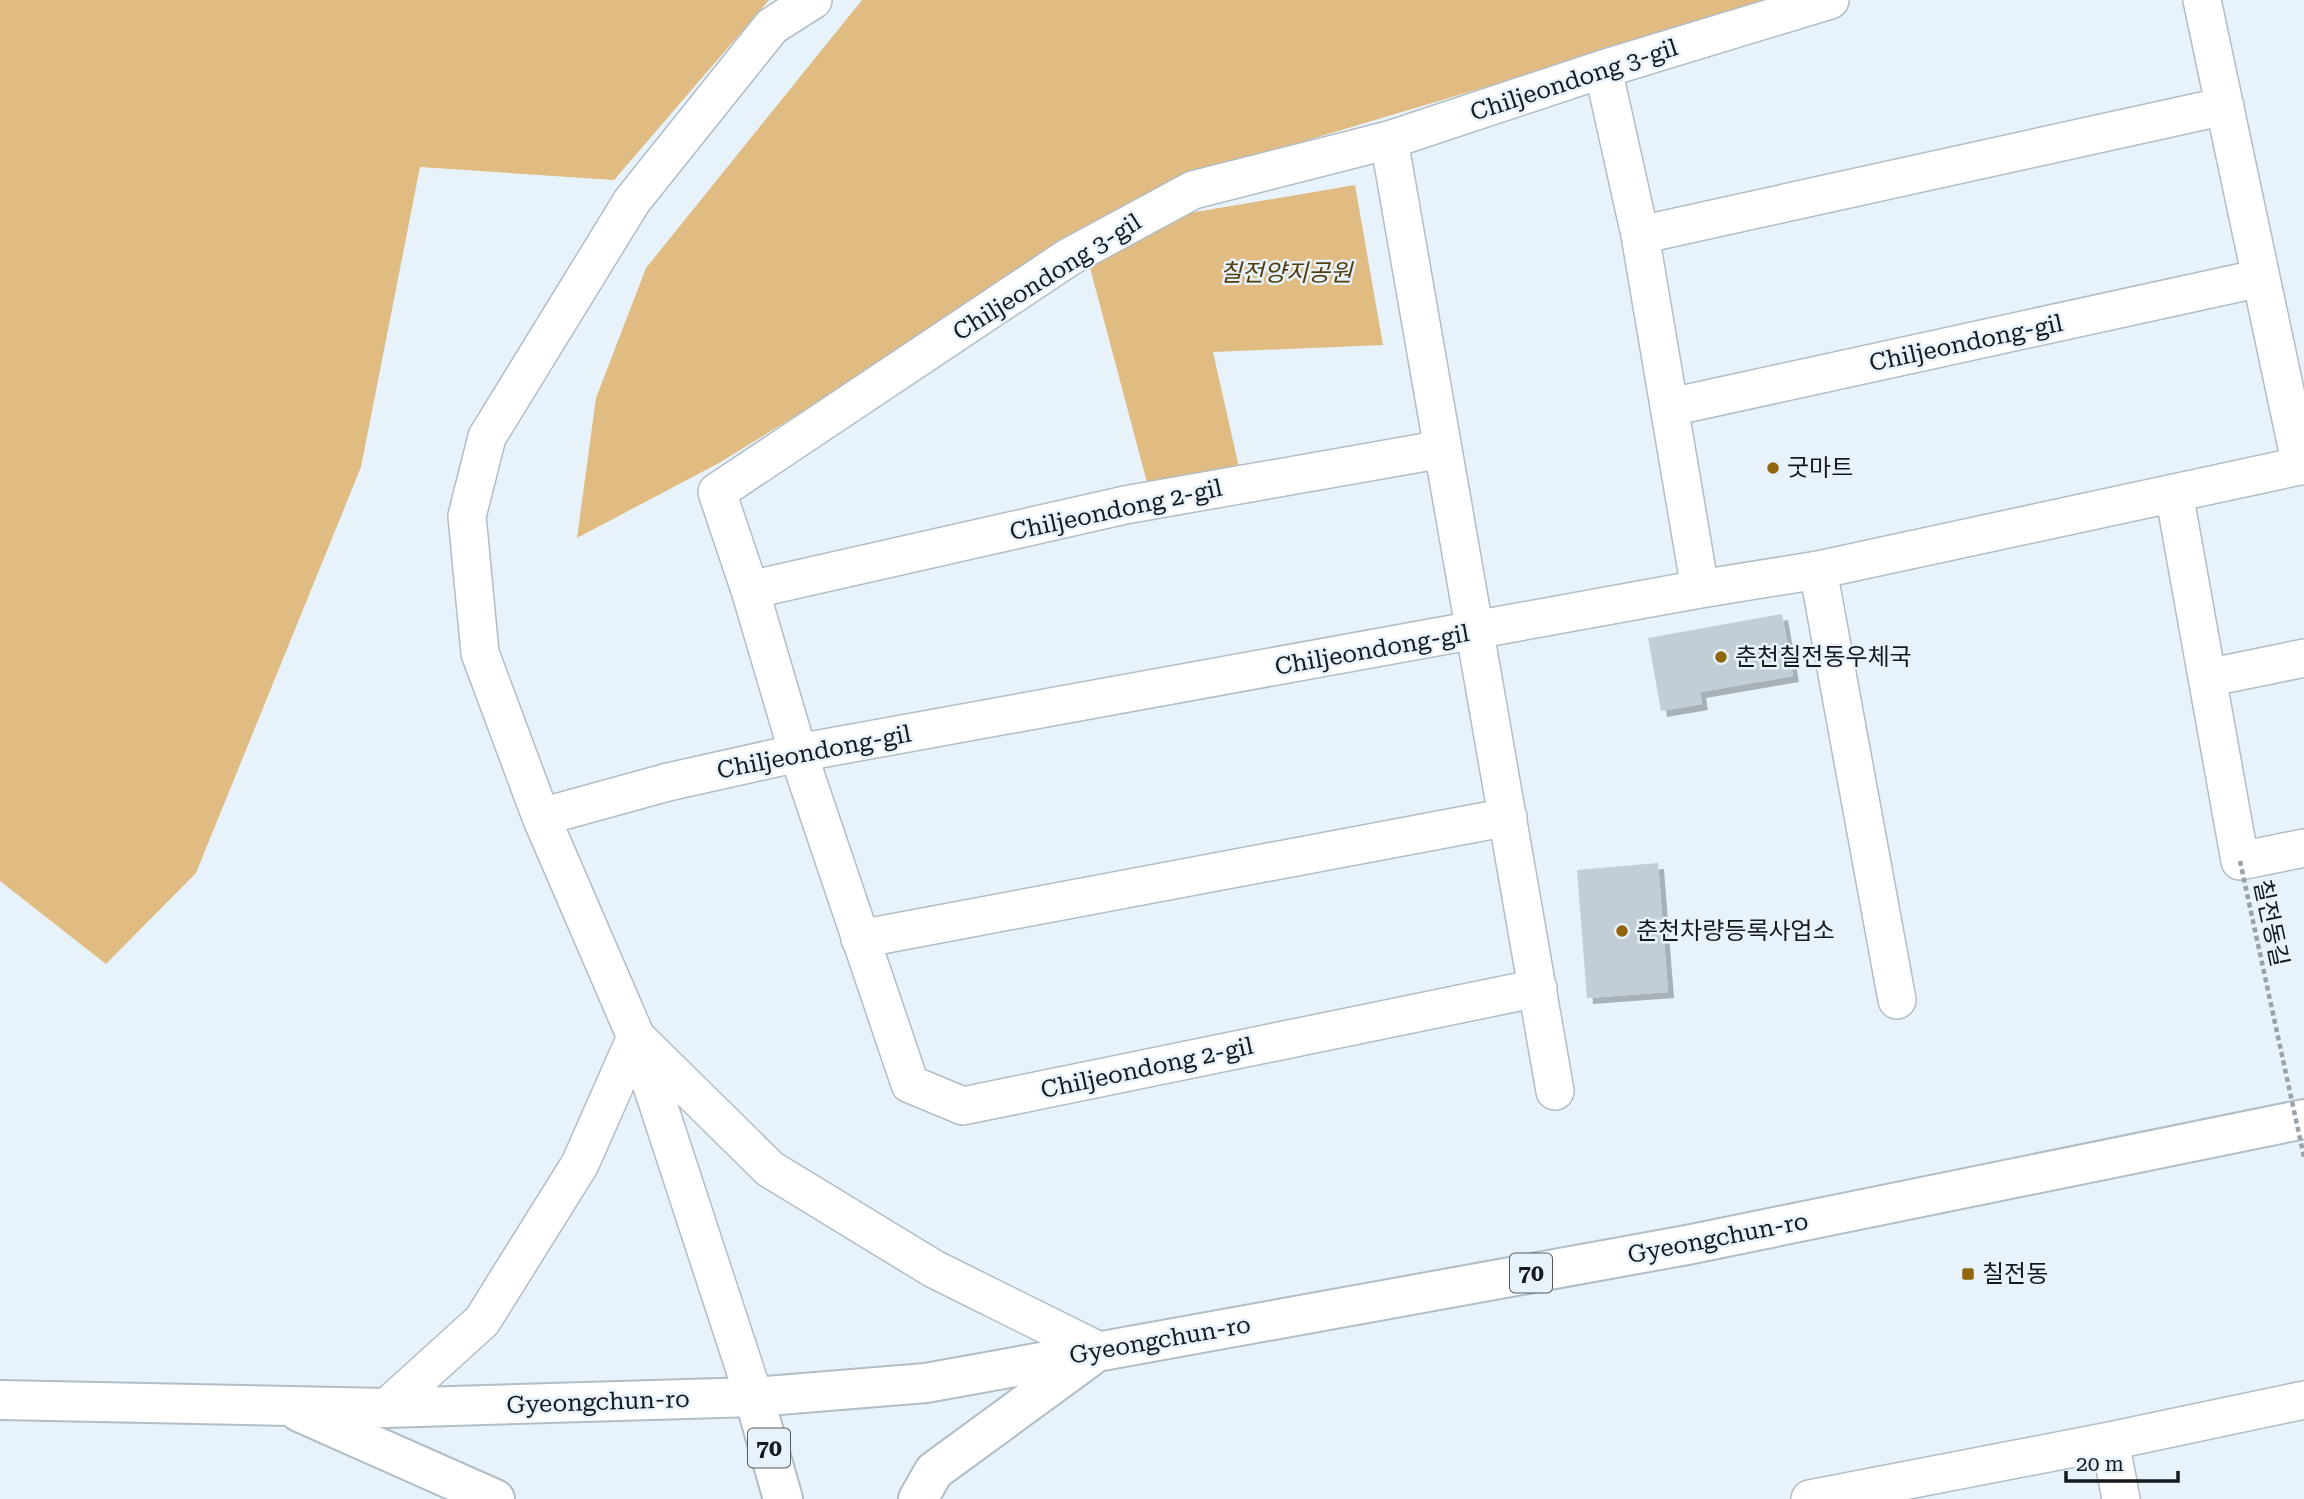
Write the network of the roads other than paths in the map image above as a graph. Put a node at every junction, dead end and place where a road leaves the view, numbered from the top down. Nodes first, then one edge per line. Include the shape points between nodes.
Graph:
1 (813, 0) edge
2 (1830, 0) edge
3 (2202, 0) edge
4 (1603, 69) junction
5 (2225, 106) junction
6 (1389, 141) junction
7 (1640, 235) junction
8 (2261, 278) junction
9 (1671, 407) junction
10 (1443, 449) junction
11 (2302, 466) edge
12 (2174, 493) junction
13 (1818, 570) junction
14 (1700, 589) junction
15 (750, 590) junction
16 (1475, 632) junction
17 (2304, 658) edge
18 (2207, 678) junction
19 (798, 754) junction
20 (541, 817) junction
21 (1508, 817) junction
22 (2304, 848) edge
23 (860, 939) junction
24 (1538, 988) junction
25 (1897, 1000) dead end
26 (636, 1037) junction
27 (1555, 1091) dead end
28 (2304, 1119) edge
29 (1099, 1351) junction
30 (754, 1397) junction
31 (0, 1400) edge
32 (2304, 1400) edge
33 (285, 1406) junction
34 (386, 1408) junction
35 (2110, 1441) junction
36 (1876, 1493) edge
37 (495, 1499) edge
38 (783, 1499) edge
39 (918, 1499) edge
40 (1810, 1499) edge
41 (2121, 1499) edge

1 - 20 street via 772,26 632,201 487,437 467,516 480,653
2 - 4 street, Chiljeondong 3-gil
3 - 5 street, Chiljeondong-gil
4 - 6 street, Chiljeondong 3-gil
4 - 7 street
5 - 7 street
5 - 8 street, Chiljeondong-gil
6 - 10 street
6 - 15 street, Chiljeondong 3-gil via 1193,190 1069,257 717,492
7 - 9 street
8 - 9 street, Chiljeondong-gil
8 - 11 street, Chiljeondong-gil
9 - 14 street
10 - 15 street, Chiljeondong 2-gil via 1125,505
10 - 16 street
11 - 12 street, Chiljeondong-gil
12 - 13 street, Chiljeondong-gil
12 - 18 street
13 - 14 street, Chiljeondong-gil
13 - 25 street
14 - 16 street, Chiljeondong-gil
15 - 19 street, Chiljeondong 3-gil
16 - 19 street, Chiljeondong-gil
16 - 21 street
17 - 18 street
18 - 22 street via 2240,861
19 - 20 street, Chiljeondong-gil via 668,782
19 - 23 street, Chiljeondong 2-gil
20 - 26 street
21 - 23 street
21 - 24 street
23 - 24 street, Chiljeondong 2-gil via 910,1084 963,1106
24 - 27 street
26 - 29 street via 769,1169 934,1269
26 - 30 street
26 - 34 street via 580,1164 482,1321
28 - 29 main road, Gyeongchun-ro / 70 via 1687,1245
29 - 30 main road, Gyeongchun-ro / 70 via 926,1383
29 - 39 main road via 934,1471
30 - 34 main road, Gyeongchun-ro
30 - 38 main road, 70
31 - 33 main road, Gyeongchun-ro
32 - 35 street
33 - 34 main road, Gyeongchun-ro
33 - 37 main road
35 - 36 street
35 - 41 street
36 - 40 street

